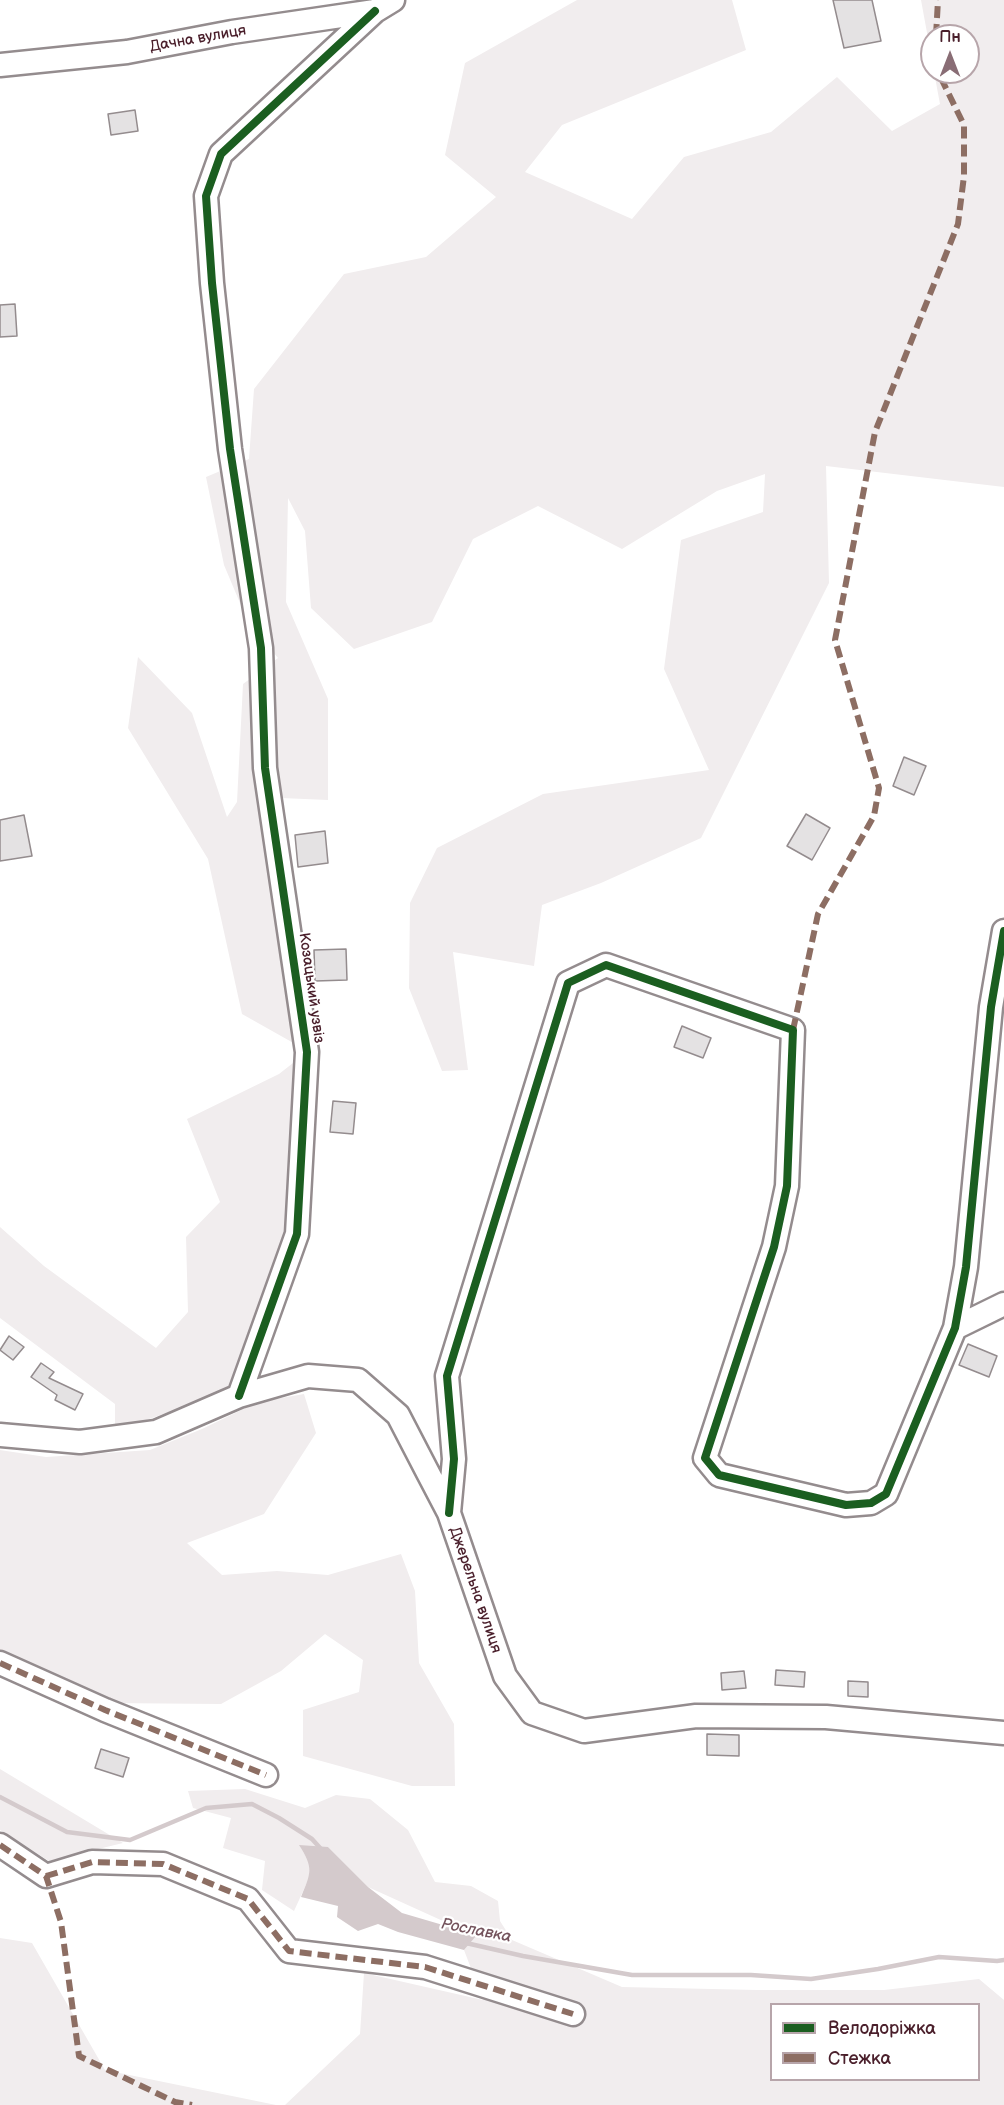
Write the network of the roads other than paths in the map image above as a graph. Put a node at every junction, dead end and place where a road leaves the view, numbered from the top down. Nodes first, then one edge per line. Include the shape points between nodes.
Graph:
1 (384, 5) edge
2 (0, 65) edge
3 (1004, 931) edge
4 (1004, 1304) edge
5 (955, 1328) junction
6 (239, 1396) junction
7 (0, 1435) edge
8 (449, 1513) junction
9 (0, 1664) edge
10 (1004, 1733) edge
11 (266, 1775) dead end
12 (0, 1845) edge
13 (573, 2014) dead end

1 - 2 street, Дачна вулиця via 127,52
1 - 6 street, Козацький узвіз via 221,154 206,195 230,449 261,648 265,768 307,1052 297,1234
3 - 5 street via 991,1007 966,1267
4 - 5 street
5 - 8 street via 886,1494 871,1503 846,1504 719,1475 705,1458 774,1248 787,1186 793,1030 606,965 568,983 447,1376 454,1459
6 - 7 street, Джерельна вулиця via 156,1432 80,1442
6 - 8 street, Джерельна вулиця via 308,1376 358,1380 398,1415
8 - 10 street, Джерельна вулиця via 504,1676 532,1713 584,1731 696,1716 826,1717
9 - 11 street
12 - 13 street via 46,1876 92,1862 163,1864 248,1899 289,1951 425,1967

